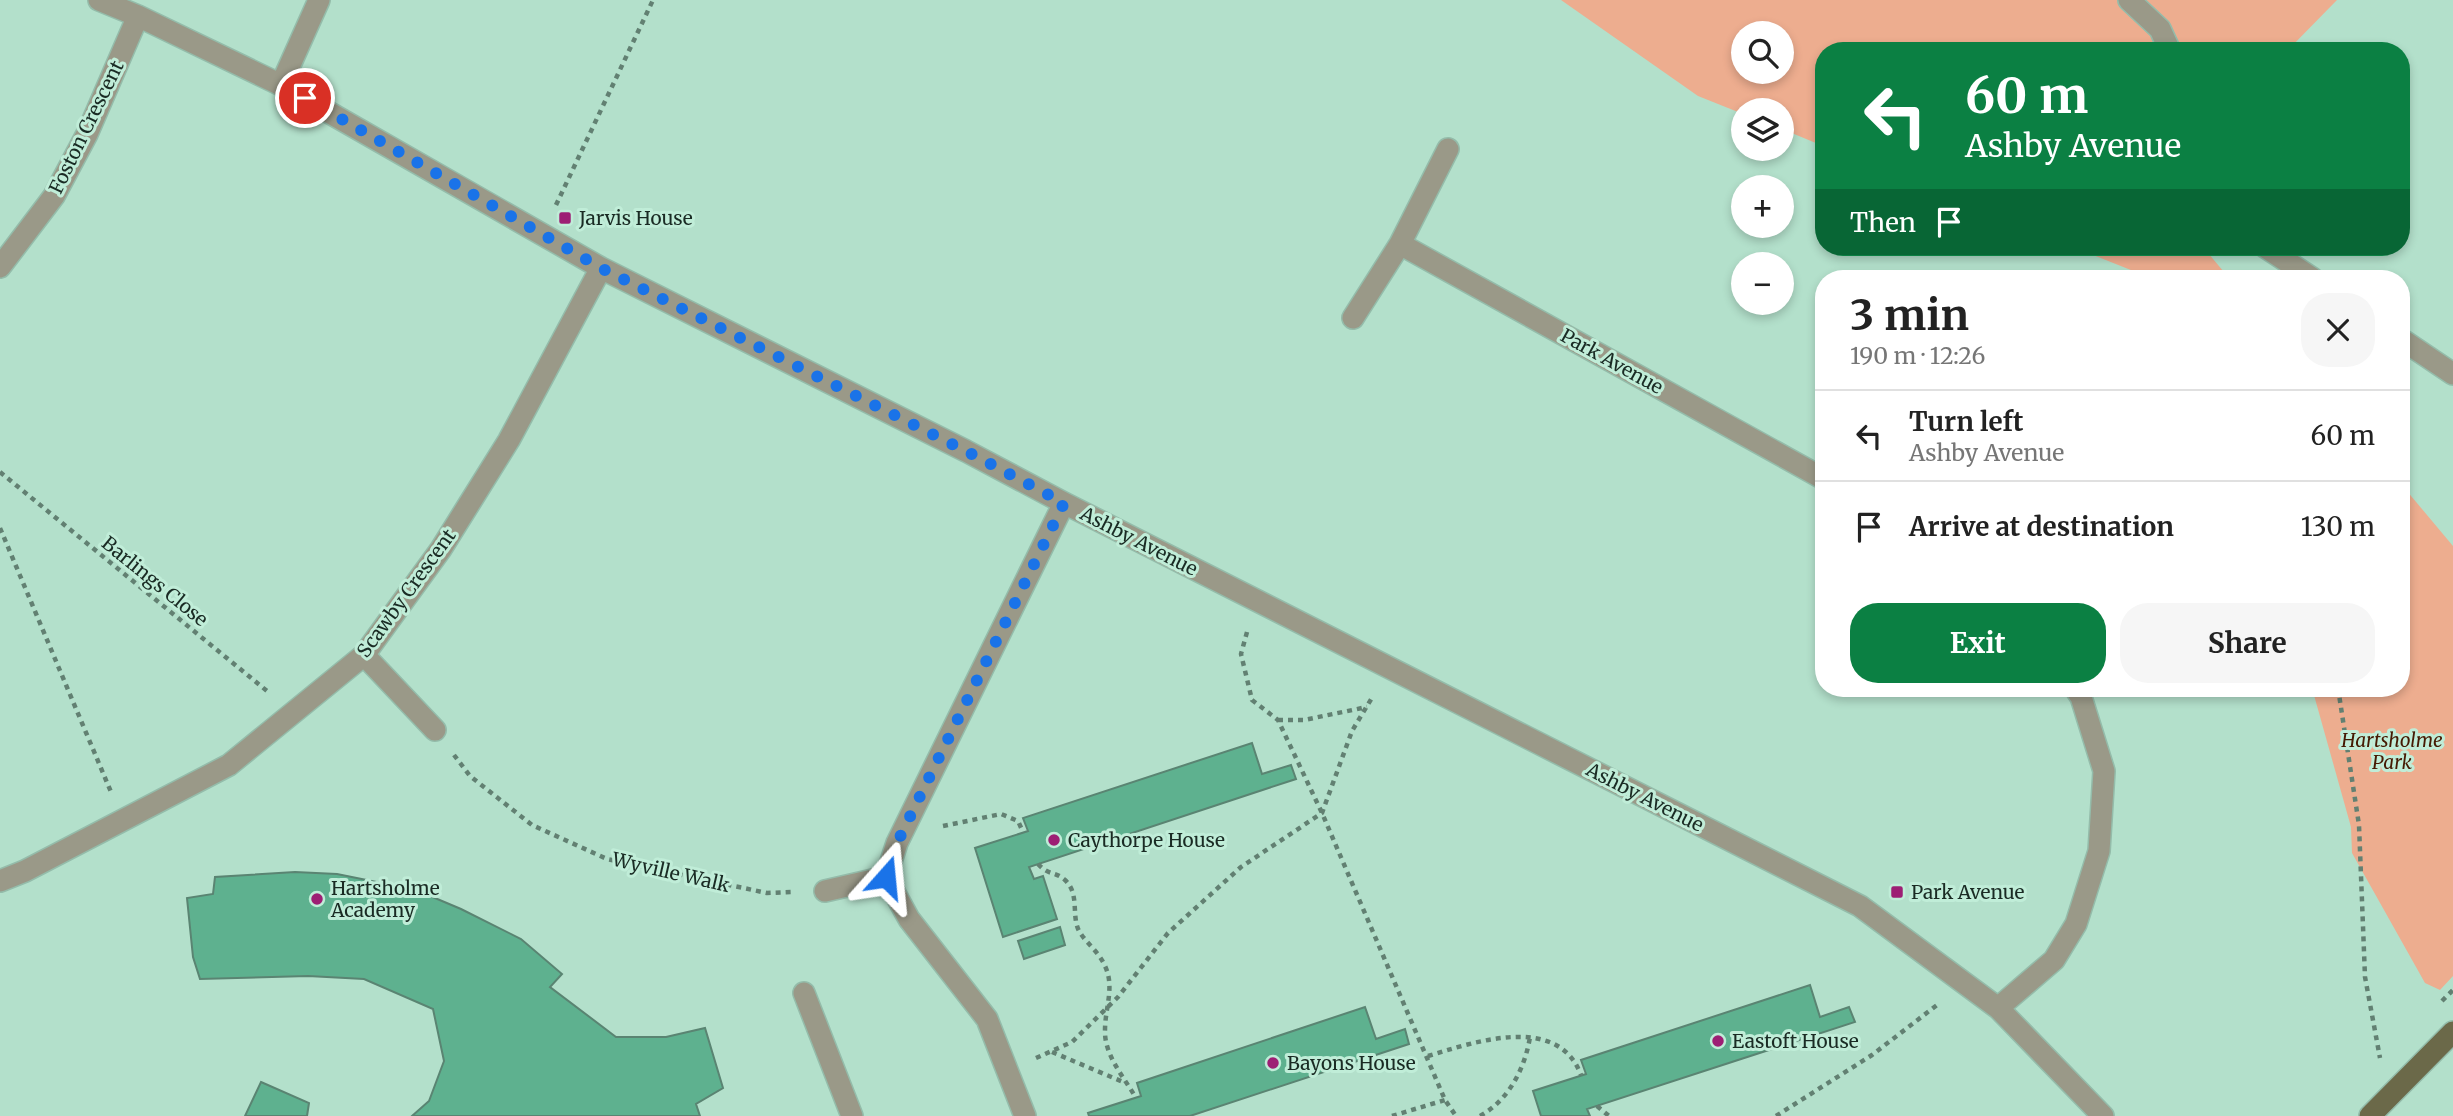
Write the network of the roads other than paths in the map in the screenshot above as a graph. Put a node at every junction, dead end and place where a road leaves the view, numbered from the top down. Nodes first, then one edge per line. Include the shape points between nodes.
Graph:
1 (99, 0) edge
2 (319, 0) edge
3 (2129, 0) edge
4 (138, 16) junction
5 (2166, 42) edge
6 (281, 85) junction
7 (1448, 149) dead end
8 (1400, 244) junction
9 (2279, 256) edge
10 (0, 267) edge
11 (601, 268) junction
12 (2300, 270) edge
13 (1353, 318) dead end
14 (2410, 345) edge
15 (2453, 374) edge
16 (1815, 474) edge
17 (1064, 503) junction
18 (364, 655) junction
19 (2081, 697) edge
20 (435, 730) road end
21 (886, 877) junction
22 (0, 881) edge
23 (825, 891) road end
24 (804, 993) dead end
25 (1998, 1008) junction
26 (2453, 1032) edge
27 (852, 1116) edge
28 (1025, 1116) edge
29 (2103, 1116) edge
30 (2370, 1116) edge

1 - 4 street, Ashby Avenue
2 - 6 street
3 - 5 street via 2160,29
4 - 6 street, Ashby Avenue
4 - 10 street, Foston Crescent via 87,134 54,195
6 - 11 street, Ashby Avenue
7 - 8 street
8 - 13 street
8 - 16 street, Park Avenue
9 - 12 street
11 - 17 street, Ashby Avenue
11 - 18 street, Scawby Crescent via 509,440 441,549
14 - 15 street
17 - 21 street via 902,833
17 - 25 street, Ashby Avenue via 1860,906
18 - 20 street
18 - 22 street, Scawby Crescent via 229,765
19 - 25 street via 2104,771 2099,852 2076,924 2054,960
21 - 23 street
21 - 28 street via 909,919 987,1019
24 - 27 street
25 - 29 street, Ashby Avenue
26 - 30 main road

